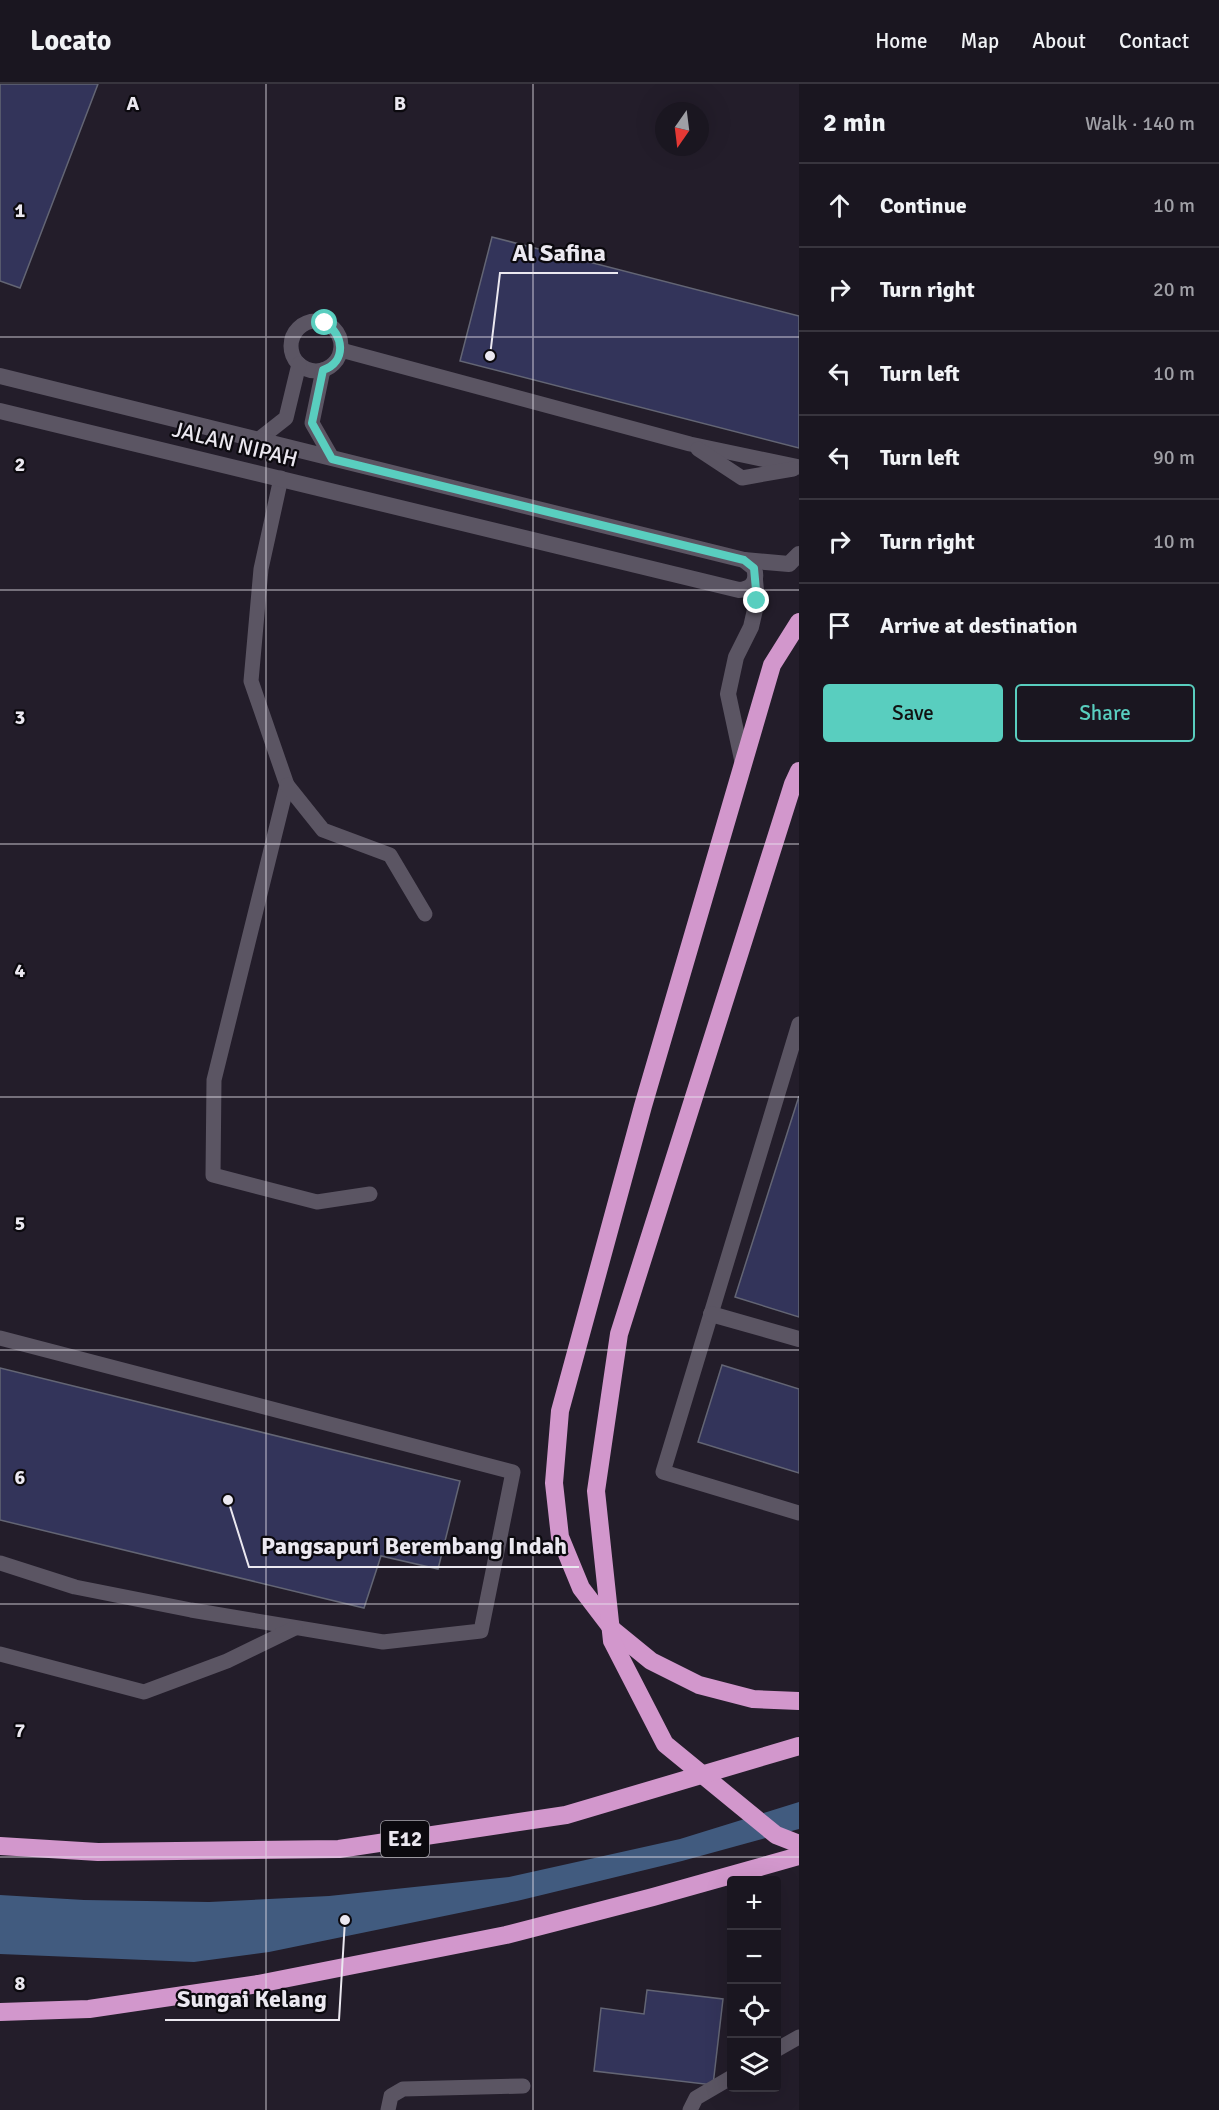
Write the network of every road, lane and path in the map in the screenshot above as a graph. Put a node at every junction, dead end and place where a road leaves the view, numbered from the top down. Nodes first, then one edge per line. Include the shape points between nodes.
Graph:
1 (341, 350) junction
2 (299, 364) junction
3 (323, 370) junction
4 (0, 376) edge
5 (0, 411) edge
6 (258, 440) junction
7 (690, 444) junction
8 (332, 459) junction
9 (776, 467) junction
10 (799, 467) edge
11 (281, 478) junction
12 (799, 554) edge
13 (744, 560) junction
14 (755, 580) junction
15 (799, 622) edge
16 (743, 764) junction
17 (799, 771) edge
18 (287, 785) junction
19 (425, 914) dead end
20 (799, 1024) edge
21 (370, 1194) dead end
22 (711, 1314) junction
23 (0, 1338) edge
24 (799, 1340) edge
25 (799, 1513) edge
26 (0, 1563) edge
27 (295, 1628) junction
28 (0, 1654) edge
29 (799, 1701) edge
30 (799, 1746) edge
31 (799, 1844) edge
32 (0, 1846) edge
33 (799, 1856) edge
34 (0, 2012) edge
35 (799, 2037) edge
36 (781, 2048) edge
37 (727, 2080) edge
38 (523, 2086) dead end
39 (388, 2110) edge
40 (690, 2110) edge

1 - 2 lane via 332,327 308,322 292,339 291,348
1 - 3 lane via 334,364
1 - 7 lane
2 - 3 lane via 310,370
2 - 6 lane via 286,418
3 - 8 lane via 312,423
4 - 6 street
5 - 11 street, JALAN NIPAH
6 - 8 street
7 - 9 lane
7 - 9 lane via 742,478
8 - 13 street
9 - 10 lane
11 - 14 street, JALAN NIPAH via 739,590 746,590
11 - 18 lane via 261,569 251,681
12 - 13 street via 789,564
13 - 14 street via 754,568
14 - 16 street via 757,601 751,627 736,657 728,694
15 - 16 highway via 772,665
16 - 29 highway via 643,1106 560,1411 554,1483 560,1537 581,1587 613,1630 651,1661 699,1685 753,1699
17 - 31 highway via 620,1334 596,1491 612,1641 666,1744 776,1835
18 - 19 lane via 323,830 390,855
18 - 21 lane via 214,1080 213,1175 317,1202
20 - 22 lane
22 - 24 street
22 - 25 lane via 663,1472
23 - 27 lane via 513,1472 482,1631 383,1642
26 - 27 lane via 75,1587
27 - 28 lane via 227,1661 144,1692
30 - 32 highway, E12 via 566,1815 339,1849 98,1852
33 - 34 highway via 506,1935 258,1984 89,2009
35 - 36 lane
37 - 40 lane via 696,2098
38 - 39 lane via 403,2089 392,2096

